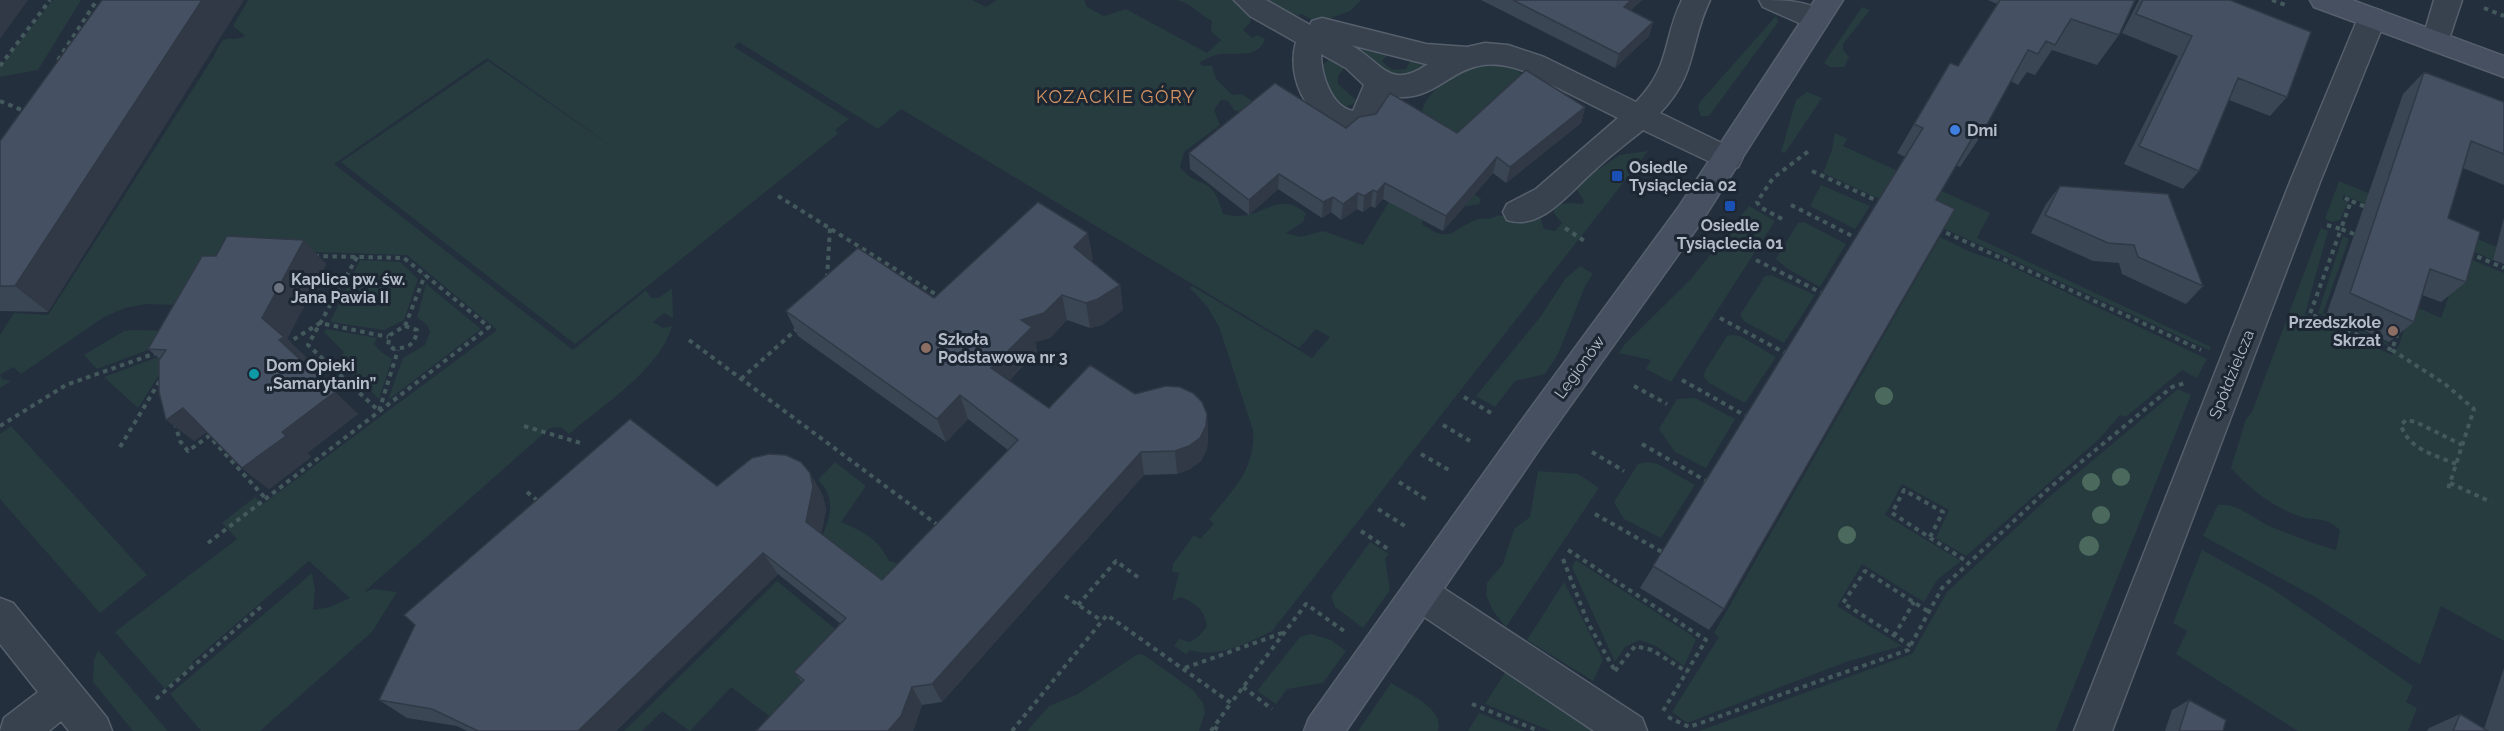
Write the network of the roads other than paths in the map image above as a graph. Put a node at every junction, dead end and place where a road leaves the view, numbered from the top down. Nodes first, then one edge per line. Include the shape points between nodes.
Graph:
1 (1696, 0) edge
2 (1773, 0) edge
3 (2324, 0) edge
4 (2448, 0) edge
5 (1259, 8) edge
6 (1823, 9) edge
7 (2372, 18) junction
8 (1311, 37) junction
9 (2436, 42) junction
10 (1467, 57) junction
11 (2504, 67) edge
12 (1379, 82) junction
13 (1640, 116) junction
14 (1727, 159) junction
15 (1518, 212) dead end
16 (1421, 594) junction
17 (0, 615) edge
18 (64, 695) junction
19 (1641, 719) edge
20 (18, 731) edge
21 (93, 731) edge
22 (1323, 731) edge
23 (2093, 731) edge

1 - 13 street via 1686,23 1680,60 1670,80
2 - 6 street
3 - 7 street
4 - 9 street
5 - 8 street
5 - 10 street via 1426,54
6 - 14 street, Legionów
7 - 9 street
7 - 23 street, Spółdzielcza
8 - 12 street via 1356,61
8 - 12 street via 1307,61 1311,75 1317,92 1335,117 1348,123 1362,121 1370,111
9 - 11 street
10 - 12 street via 1418,85 1398,87
10 - 13 street via 1490,52 1520,58
13 - 14 street
13 - 15 street via 1547,198
14 - 16 street, Legionów
16 - 19 street
16 - 22 street, Legionów
17 - 18 street
18 - 20 street
18 - 21 street

